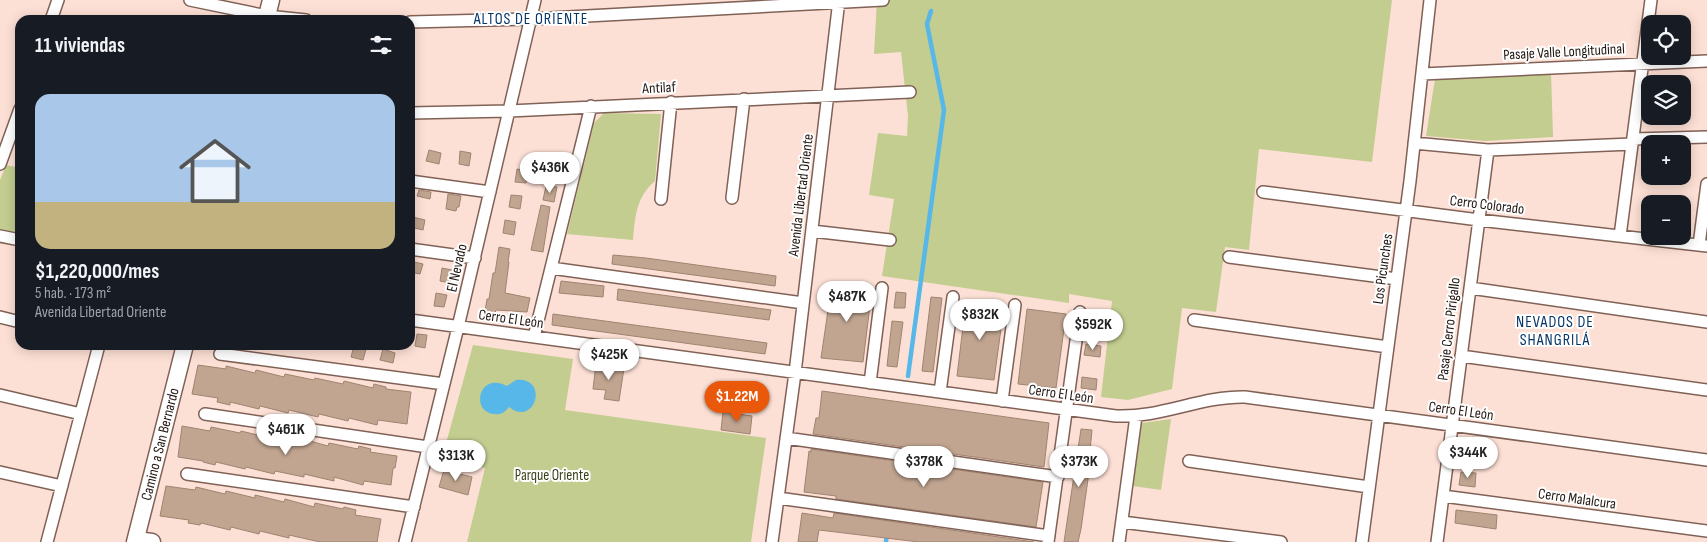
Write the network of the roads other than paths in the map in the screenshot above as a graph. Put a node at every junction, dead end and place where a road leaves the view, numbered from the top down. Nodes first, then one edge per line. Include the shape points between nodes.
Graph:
1 (58, 0) edge
2 (190, 0) edge
3 (271, 0) edge
4 (535, 0) edge
5 (883, 0) edge
6 (1430, 0) edge
7 (1651, 0) edge
8 (839, 1) edge
9 (53, 15) edge
10 (254, 15) edge
11 (268, 15) edge
12 (1649, 15) edge
13 (531, 18) junction
14 (415, 22) edge
15 (1707, 61) edge
16 (1691, 62) edge
17 (1641, 64) edge
18 (1642, 65) edge
19 (1422, 74) junction
20 (910, 92) dead end
21 (828, 96) junction
22 (744, 99) junction
23 (671, 102) junction
24 (591, 106) junction
25 (509, 111) junction
26 (415, 113) edge
27 (15, 130) edge
28 (1707, 137) edge
29 (1632, 142) junction
30 (1414, 143) junction
31 (1488, 150) junction
32 (0, 164) edge
33 (415, 182) edge
34 (1707, 184) edge
35 (490, 192) junction
36 (1263, 192) dead end
37 (732, 198) dead end
38 (661, 199) dead end
39 (1406, 211) junction
40 (1479, 220) junction
41 (812, 231) junction
42 (0, 236) edge
43 (1620, 236) junction
44 (15, 239) edge
45 (890, 240) dead end
46 (1703, 246) edge
47 (415, 250) edge
48 (1230, 257) dead end
49 (474, 258) junction
50 (551, 268) junction
51 (1397, 279) junction
52 (882, 288) dead end
53 (1470, 288) junction
54 (953, 298) dead end
55 (803, 303) junction
56 (1015, 305) dead end
57 (1080, 312) dead end
58 (0, 317) edge
59 (1194, 320) dead end
60 (15, 321) edge
61 (415, 321) edge
62 (1707, 322) edge
63 (458, 327) junction
64 (1077, 331) junction
65 (1103, 334) dead end
66 (534, 337) junction
67 (1388, 347) junction
68 (98, 350) edge
69 (184, 350) edge
70 (220, 354) dead end
71 (1461, 356) junction
72 (795, 373) junction
73 (870, 383) junction
74 (444, 384) junction
75 (1707, 390) edge
76 (940, 392) junction
77 (0, 395) edge
78 (1002, 401) junction
79 (1067, 410) junction
80 (81, 414) junction
81 (205, 414) dead end
82 (1379, 415) junction
83 (1136, 416) junction
84 (1452, 425) junction
85 (786, 438) junction
86 (428, 447) junction
87 (1707, 460) edge
88 (1188, 461) dead end
89 (0, 472) edge
90 (187, 474) dead end
91 (1058, 477) junction
92 (62, 486) junction
93 (1370, 487) junction
94 (1443, 496) junction
95 (778, 498) junction
96 (414, 507) junction
97 (1122, 522) junction
98 (1707, 531) edge
99 (1049, 539) edge
100 (135, 541) edge
101 (47, 542) edge
102 (152, 542) edge
103 (405, 542) edge
104 (772, 542) edge
105 (1119, 542) edge
106 (1281, 542) edge
107 (1362, 542) edge
108 (1437, 542) edge

1 - 9 street
2 - 10 street
3 - 11 street
4 - 13 street, El Nevado
5 - 8 street
6 - 19 street, Los Picunches
7 - 12 street
8 - 13 street
8 - 21 street, Avenida Libertad Oriente
13 - 14 street
13 - 25 street, El Nevado
15 - 16 street, Pasaje Valle Longitudinal
17 - 19 street, Pasaje Valle Longitudinal
18 - 29 street
19 - 30 street, Los Picunches
20 - 21 street, Antilaf
21 - 22 street, Antilaf
21 - 41 street, Avenida Libertad Oriente
22 - 23 street, Antilaf
22 - 37 street
23 - 24 street, Antilaf
23 - 38 street
24 - 25 street, Antilaf
24 - 50 street
25 - 26 street, Antilaf
25 - 35 street, El Nevado
27 - 32 street
28 - 29 street
29 - 31 street
29 - 43 street
30 - 31 street
30 - 39 street, Los Picunches
31 - 40 street, Pasaje Cerro Pirigallo
33 - 35 street
34 - 46 street
35 - 49 street, El Nevado
36 - 39 street, Cerro Colorado
39 - 40 street, Cerro Colorado
39 - 51 street, Los Picunches
40 - 43 street, Cerro Colorado
40 - 53 street, Pasaje Cerro Pirigallo
41 - 45 street
41 - 55 street, Avenida Libertad Oriente
42 - 44 street
43 - 46 street, Cerro Colorado
47 - 49 street
48 - 51 street
49 - 63 street, El Nevado
50 - 55 street
50 - 66 street
51 - 67 street, Los Picunches
52 - 73 street
53 - 62 street
53 - 71 street, Pasaje Cerro Pirigallo
54 - 76 street
55 - 72 street, Avenida Libertad Oriente
56 - 78 street
57 - 64 street
58 - 60 street
59 - 67 street
61 - 63 street, Cerro El León
63 - 66 street, Cerro El León
63 - 74 street, El Nevado
64 - 65 street
64 - 79 street
66 - 72 street, Cerro El León
67 - 82 street, Los Picunches
68 - 80 street
69 - 100 street, Camino a San Bernardo
70 - 74 street
71 - 75 street
71 - 84 street, Pasaje Cerro Pirigallo
72 - 73 street, Cerro El León
72 - 85 street, Avenida Libertad Oriente
73 - 76 street, Cerro El León
74 - 86 street, El Nevado
76 - 78 street, Cerro El León
77 - 80 street
78 - 79 street, Cerro El León
79 - 83 street, Cerro El León
79 - 91 street
80 - 92 street
81 - 86 street
82 - 83 street, Cerro El León via 1227,397
82 - 84 street, Cerro El León
82 - 93 street, Los Picunches
83 - 97 street
84 - 87 street, Cerro El León
84 - 94 street, Pasaje Cerro Pirigallo
85 - 91 street
85 - 95 street, Avenida Libertad Oriente
86 - 96 street, El Nevado
88 - 93 street
89 - 92 street
90 - 96 street
91 - 99 street
92 - 101 street
93 - 107 street, Los Picunches
94 - 98 street, Cerro Malalcura
94 - 108 street, Pasaje Cerro Pirigallo
95 - 99 street
95 - 104 street, Avenida Libertad Oriente
96 - 103 street, El Nevado
97 - 105 street
97 - 106 street
100 - 102 street

